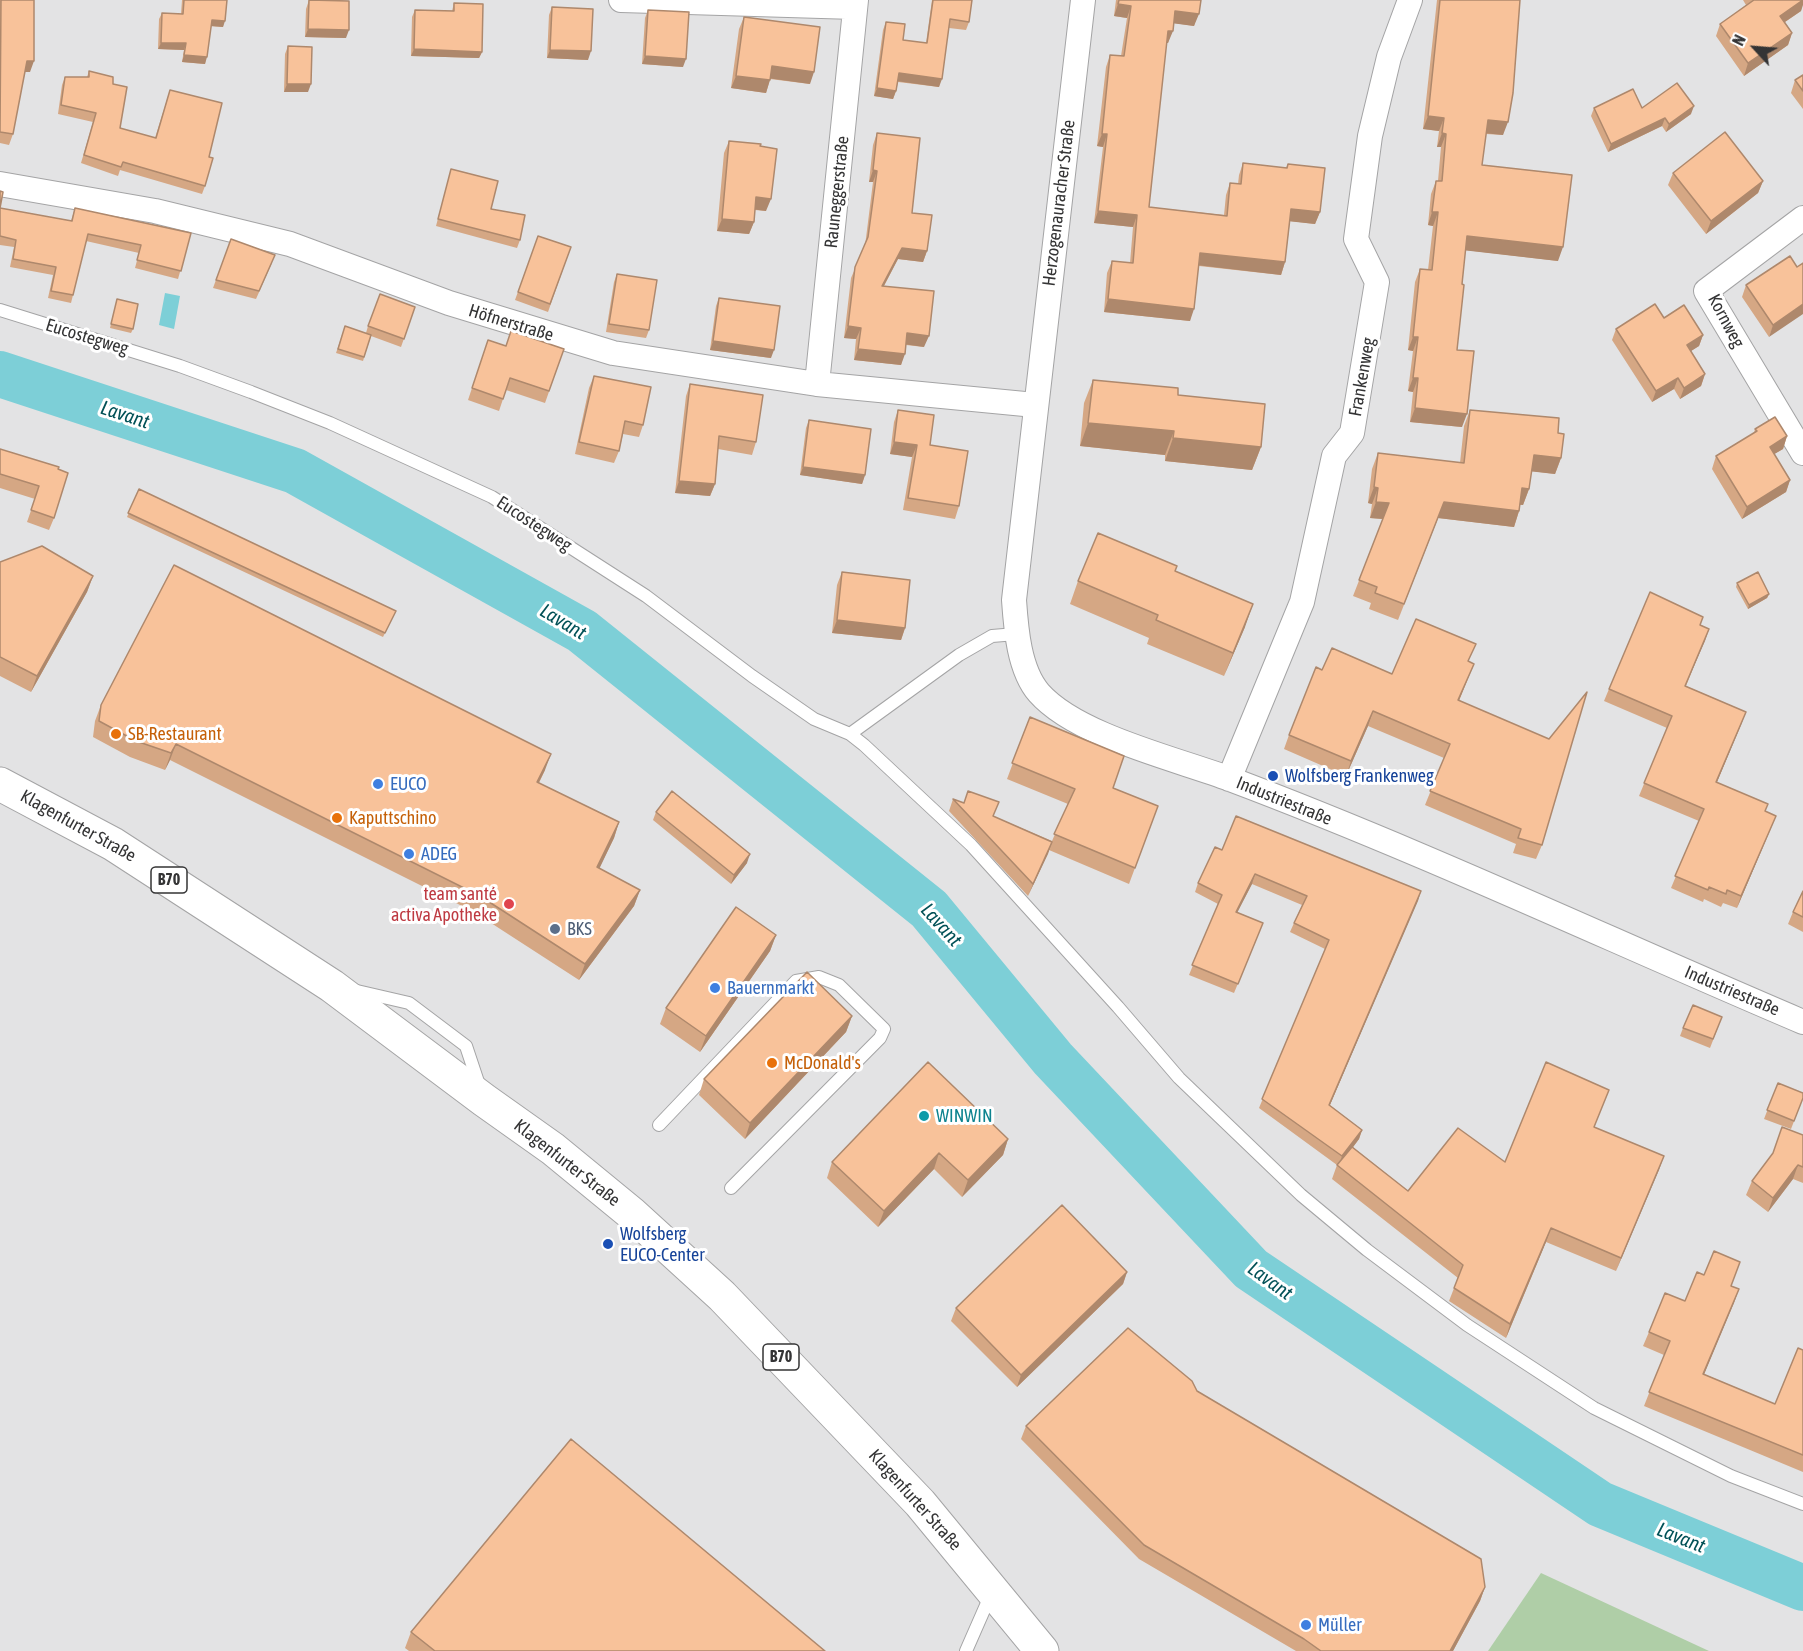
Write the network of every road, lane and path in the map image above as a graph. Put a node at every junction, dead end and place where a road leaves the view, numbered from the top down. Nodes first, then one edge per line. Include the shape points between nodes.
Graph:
1 (621, 0) edge
2 (1083, 0) edge
3 (1410, 0) edge
4 (856, 3) edge
5 (0, 184) edge
6 (1803, 218) edge
7 (0, 310) edge
8 (817, 384) junction
9 (1035, 405) junction
10 (1803, 453) edge
11 (1016, 634) junction
12 (850, 734) junction
13 (1229, 779) junction
14 (0, 784) edge
15 (1803, 1022) edge
16 (659, 1125) dead end
17 (730, 1188) dead end
18 (1803, 1504) edge
19 (993, 1589) junction
20 (966, 1651) edge
21 (1042, 1651) edge

1 - 4 street
2 - 9 street, Herzogenauracher Straße
3 - 13 street, Frankenweg via 1389,57 1370,136 1356,239 1377,282 1352,433 1334,456 1302,602
4 - 8 street, Rauneggerstraße
5 - 8 street, Höfnerstraße via 155,211 290,243 449,303 613,352
6 - 10 street, Kornweg via 1706,291
7 - 12 lane, Eucostegweg via 251,392 330,423 492,497 646,596 814,719
8 - 9 street, Höfnerstraße
9 - 11 street, Industriestraße via 1014,600
11 - 12 lane via 992,636 959,655
11 - 13 street, Industriestraße via 1030,678 1039,693 1060,710 1148,753
12 - 18 lane via 970,845 1179,1078 1301,1195 1375,1256 1467,1325 1594,1408 1731,1476
13 - 15 street, Industriestraße via 1533,904
14 - 19 main road, Klagenfurter Straße / B70 via 114,844 332,986 589,1178 722,1296 920,1503
16 - 17 lane via 796,981 819,977 839,985 884,1029 880,1038
19 - 20 lane
19 - 21 main road, Klagenfurter Straße / B70

